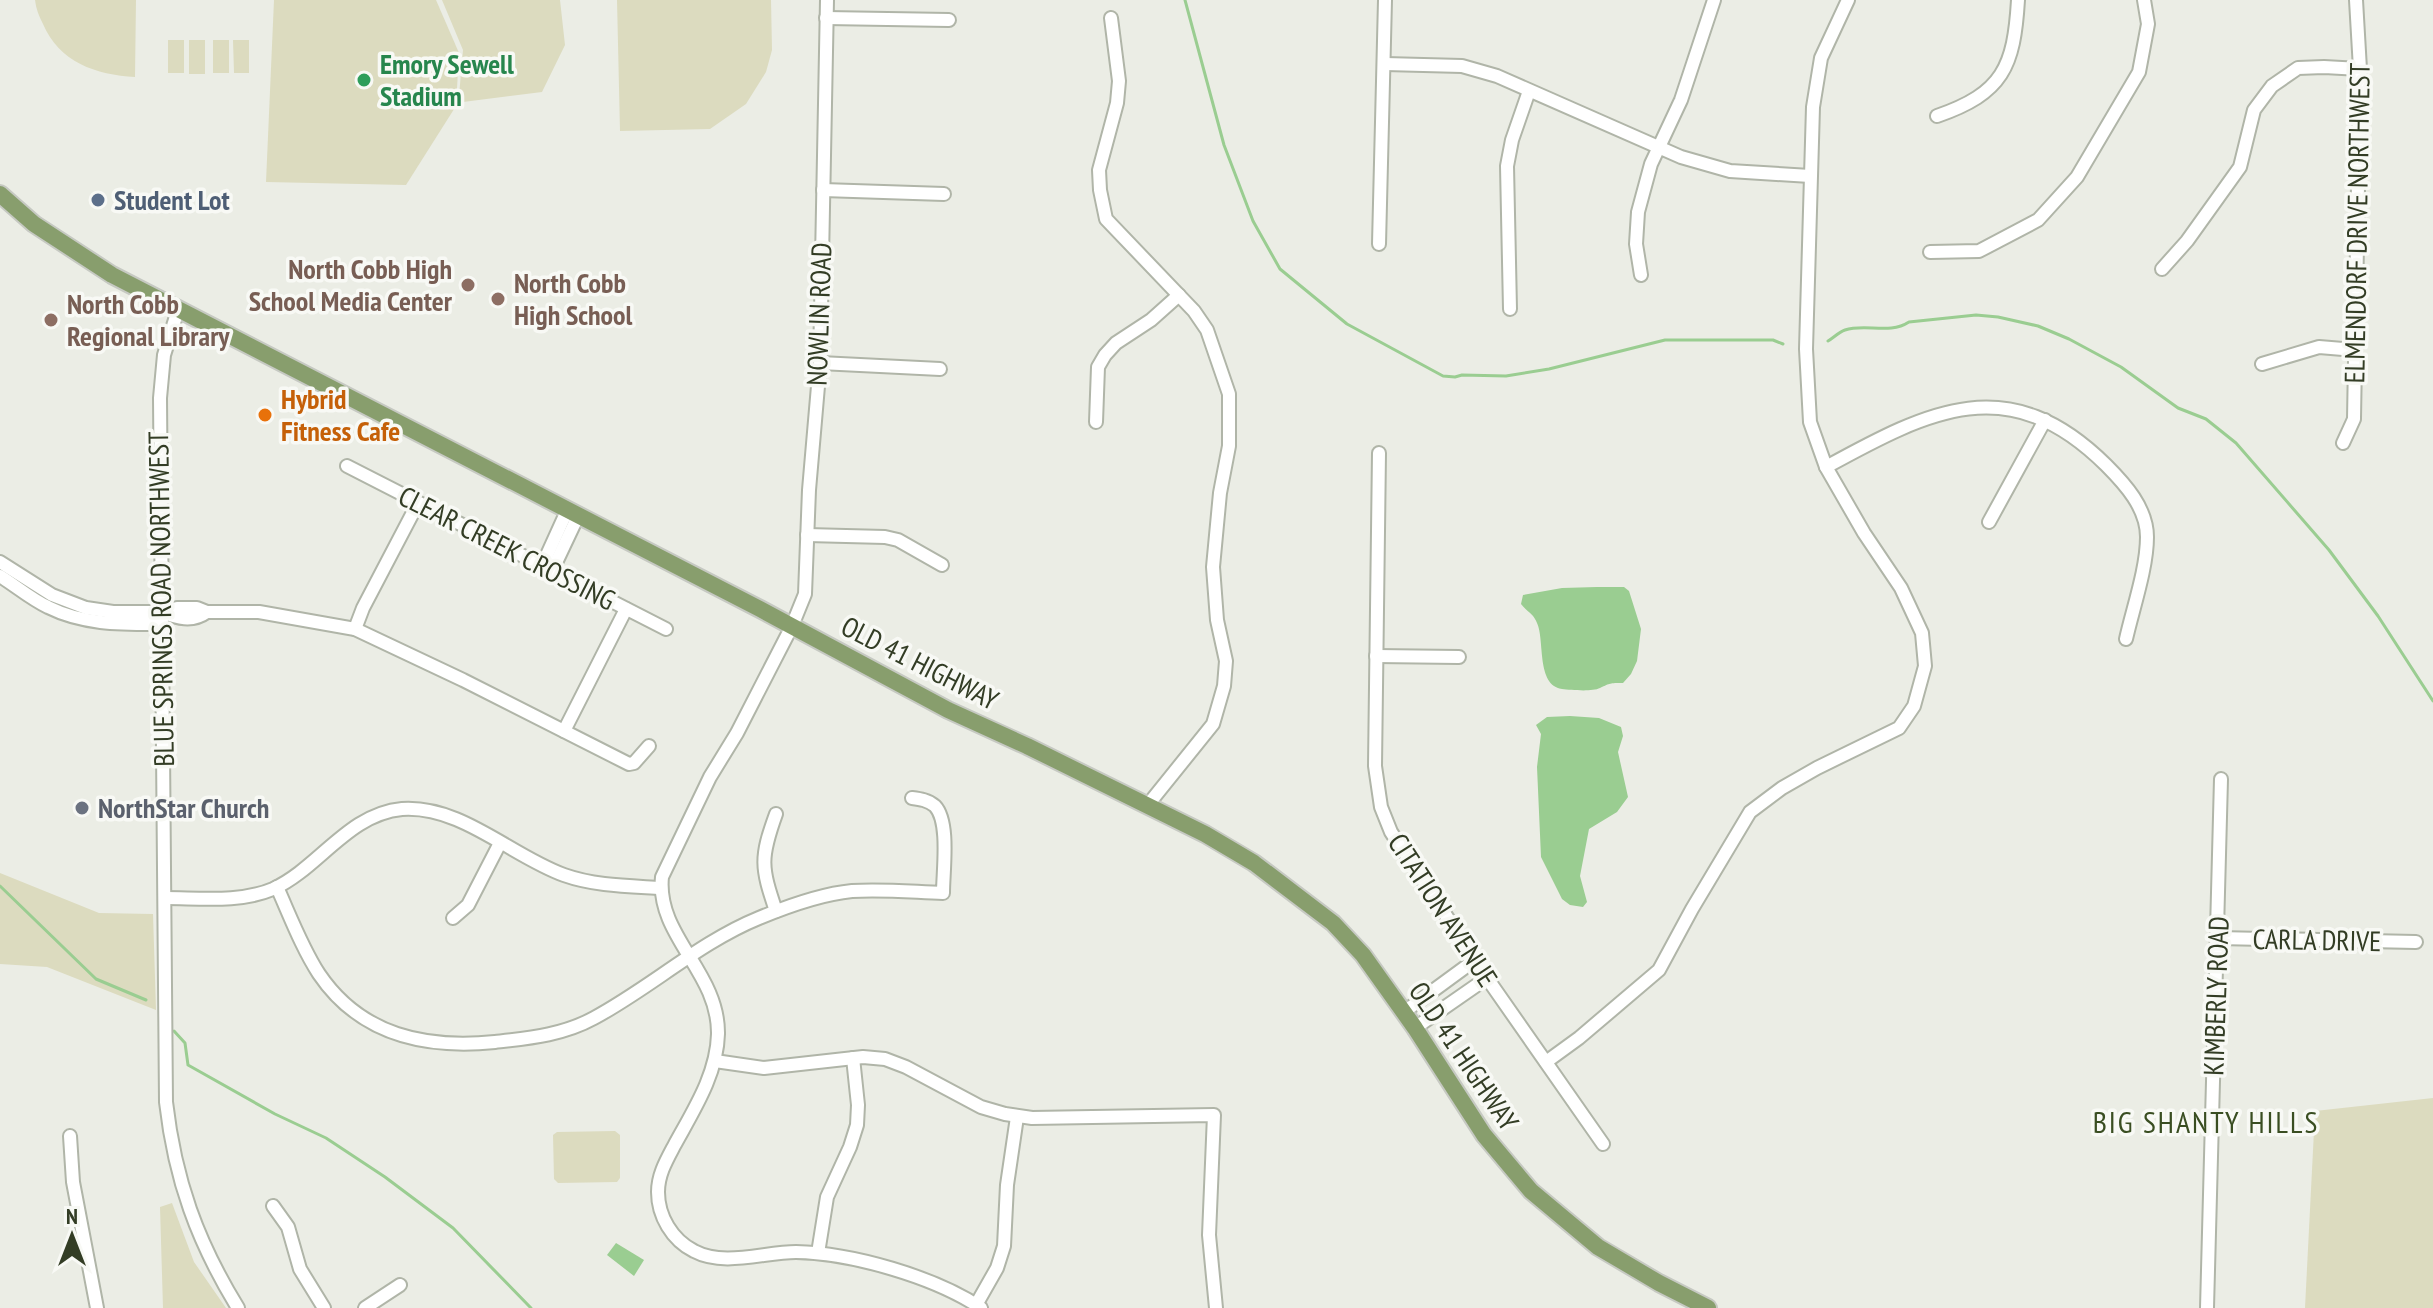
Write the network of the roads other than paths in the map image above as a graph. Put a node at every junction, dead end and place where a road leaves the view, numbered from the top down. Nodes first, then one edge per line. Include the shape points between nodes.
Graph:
1 (827, 0) edge
2 (1385, 0) edge
3 (1714, 0) edge
4 (1848, 0) edge
5 (2018, 0) edge
6 (2144, 0) edge
7 (2356, 0) edge
8 (826, 18) junction
9 (1111, 18) dead end
10 (949, 20) dead end
11 (1385, 64) junction
12 (2360, 69) junction
13 (1529, 91) junction
14 (1937, 116) dead end
15 (1661, 146) junction
16 (1810, 176) junction
17 (823, 190) junction
18 (0, 194) edge
19 (944, 194) dead end
20 (1379, 244) dead end
21 (1930, 252) dead end
22 (2162, 269) dead end
23 (1641, 275) dead end
24 (1179, 295) junction
25 (1510, 309) dead end
26 (178, 310) junction
27 (2355, 350) junction
28 (820, 363) junction
29 (2262, 364) dead end
30 (940, 369) dead end
31 (2045, 420) junction
32 (1096, 422) dead end
33 (2343, 443) dead end
34 (1379, 453) dead end
35 (347, 466) dead end
36 (1826, 467) junction
37 (418, 503) junction
38 (572, 513) junction
39 (1989, 522) dead end
40 (807, 535) junction
41 (0, 562) edge
42 (942, 565) dead end
43 (547, 569) junction
44 (0, 576) edge
45 (626, 609) junction
46 (161, 618) junction
47 (792, 626) junction
48 (355, 629) junction
49 (666, 629) dead end
50 (2126, 639) dead end
51 (1376, 656) junction
52 (1459, 657) dead end
53 (564, 731) junction
54 (649, 746) dead end
55 (2221, 779) dead end
56 (912, 798) dead end
57 (1147, 806) junction
58 (776, 814) dead end
59 (500, 843) junction
60 (277, 887) junction
61 (661, 888) junction
62 (165, 898) junction
63 (776, 911) junction
64 (453, 918) dead end
65 (2218, 938) junction
66 (2416, 942) dead end
67 (691, 957) junction
68 (1475, 960) junction
69 (1487, 978) junction
70 (1404, 1012) junction
71 (1415, 1028) junction
72 (853, 1058) junction
73 (715, 1061) junction
74 (1546, 1062) junction
75 (1017, 1117) junction
76 (70, 1136) dead end
77 (1603, 1144) dead end
78 (273, 1206) dead end
79 (818, 1253) junction
80 (400, 1285) dead end
81 (979, 1306) edge
82 (97, 1308) edge
83 (238, 1308) edge
84 (324, 1308) edge
85 (365, 1308) edge
86 (1216, 1308) edge
87 (1708, 1308) edge
88 (2207, 1308) edge

1 - 8 street, NOWLIN ROAD
2 - 11 street
3 - 15 street
4 - 16 street via 1821,58
5 - 14 street via 2012,48 2001,77 1982,97
6 - 21 street via 2148,24 2139,72 2077,177 2038,220 1979,251
7 - 12 street, ELMENDORF DRIVE NORTHWEST
8 - 10 street
8 - 17 street, NOWLIN ROAD
9 - 24 street via 1119,81 1099,170 1106,219
11 - 13 street via 1462,66
11 - 20 street
12 - 22 street via 2298,68 2272,86 2254,110 2240,167
12 - 27 street, ELMENDORF DRIVE NORTHWEST
13 - 15 street
13 - 25 street via 1507,166
15 - 16 street via 1730,171
15 - 23 street via 1638,212
16 - 36 street via 1810,422
17 - 19 street
17 - 28 street, NOWLIN ROAD
18 - 26 main road, OLD 41 HIGHWAY via 83,258
24 - 32 street via 1105,355 1098,367
24 - 57 street via 1207,330 1229,394 1229,446 1213,567 1226,661 1213,724
26 - 38 main road, OLD 41 HIGHWAY
26 - 46 street, BLUE SPRINGS ROAD NORTHWEST via 160,381
27 - 29 street via 2319,347
27 - 33 street, ELMENDORF DRIVE NORTHWEST via 2354,419
28 - 30 street
28 - 40 street, NOWLIN ROAD
31 - 36 street via 2008,407 1973,407 1916,421
31 - 39 street
31 - 50 street via 2087,446 2122,481 2141,510 2147,536
34 - 51 street, CITATION AVENUE
35 - 37 street, CLEAR CREEK CROSSING
36 - 74 street via 1901,588 1922,633 1925,666 1914,706 1899,728 1817,768 1750,812 1659,970
37 - 43 street, CLEAR CREEK CROSSING
37 - 48 street
38 - 43 street
38 - 47 main road, OLD 41 HIGHWAY
40 - 42 street via 885,537
40 - 47 street, NOWLIN ROAD via 805,594
41 - 46 street via 73,604
43 - 45 street, CLEAR CREEK CROSSING
44 - 46 street via 47,606 80,619 107,623
45 - 49 street, CLEAR CREEK CROSSING
45 - 53 street
46 - 48 street via 177,608 197,608 272,613
46 - 62 street, BLUE SPRINGS ROAD NORTHWEST
47 - 57 main road, OLD 41 HIGHWAY via 948,710
47 - 61 street, NOWLIN ROAD via 683,830 665,866
48 - 53 street
51 - 52 street
51 - 68 street, CITATION AVENUE via 1375,766 1381,807 1391,832
53 - 54 street via 629,764
55 - 65 street, KIMBERLY ROAD
56 - 63 street via 927,801 941,815 943,893 852,891
57 - 70 main road, OLD 41 HIGHWAY via 1254,863 1333,923
58 - 63 street via 763,859
59 - 60 street via 433,812 385,812 363,822
59 - 61 street via 574,878
59 - 64 street via 468,905
60 - 62 street via 233,898
60 - 67 street via 310,959 337,996 379,1027 432,1044 567,1030 599,1016
61 - 67 street via 668,919
62 - 83 street, BLUE SPRINGS ROAD NORTHWEST via 169,1131 190,1214
63 - 67 street
65 - 66 street, CARLA DRIVE
65 - 88 street, KIMBERLY ROAD
67 - 73 street via 716,1011
68 - 69 street, CITATION AVENUE
68 - 70 street
69 - 71 street
69 - 74 street, CITATION AVENUE
70 - 71 main road, OLD 41 HIGHWAY
71 - 87 main road, OLD 41 HIGHWAY via 1484,1135 1531,1191 1598,1247
72 - 73 street via 764,1068
72 - 75 street via 895,1063 970,1102
72 - 79 street via 857,1125 827,1197
73 - 79 street via 660,1177 665,1223 685,1246 705,1255
74 - 77 street, CITATION AVENUE
75 - 81 street via 1004,1246
75 - 86 street via 1214,1115 1209,1246
76 - 82 street via 73,1182
78 - 84 street via 288,1227 300,1269
79 - 81 street via 927,1281
80 - 85 street

